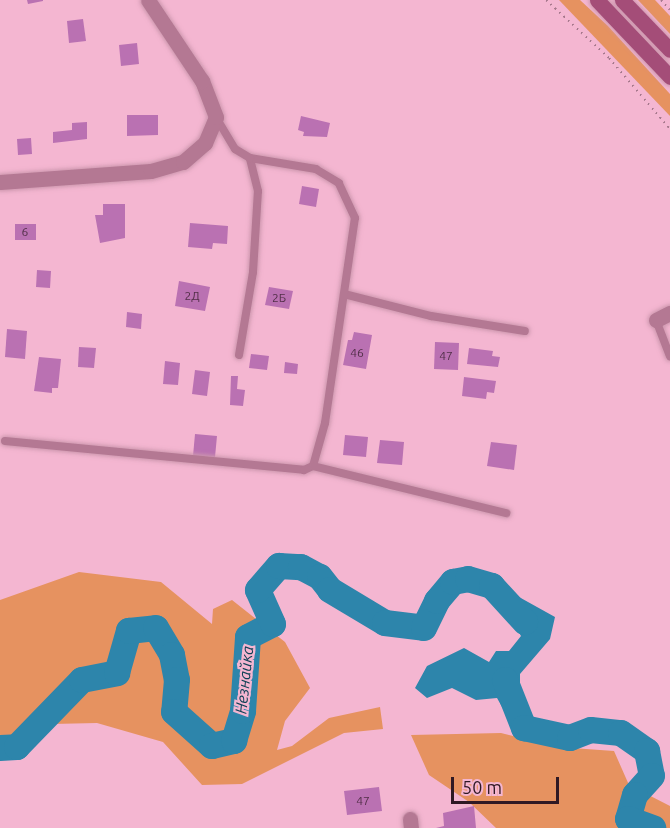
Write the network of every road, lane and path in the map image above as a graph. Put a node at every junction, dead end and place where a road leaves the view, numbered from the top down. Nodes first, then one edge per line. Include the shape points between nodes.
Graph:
1 (148, 0) edge
2 (546, 0) edge
3 (597, 0) edge
4 (622, 0) edge
5 (661, 0) edge
6 (670, 10) edge
7 (670, 50) edge
8 (670, 77) edge
9 (216, 117) junction
10 (670, 129) edge
11 (250, 158) junction
12 (0, 182) edge
13 (344, 294) junction
14 (670, 313) edge
15 (656, 320) joint
16 (525, 331) dead end
17 (239, 355) dead end
18 (670, 356) edge
19 (5, 441) dead end
20 (313, 466) junction
21 (506, 513) dead end

1 - 9 street via 202,81
2 - 10 path via 609,58
3 - 8 main road
4 - 7 main road
5 - 6 path
9 - 11 lane via 235,149
9 - 12 street via 205,143 183,162 151,171
11 - 13 lane via 316,169 339,183 355,218
11 - 17 lane via 257,202 253,272
13 - 16 lane via 431,316
13 - 20 lane via 325,423
14 - 15 street
15 - 18 lane
19 - 20 lane via 304,470
20 - 21 lane

